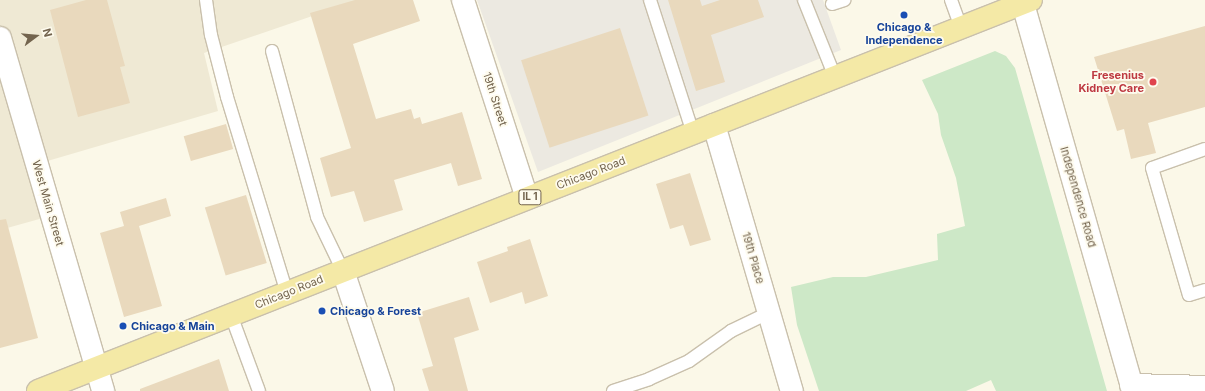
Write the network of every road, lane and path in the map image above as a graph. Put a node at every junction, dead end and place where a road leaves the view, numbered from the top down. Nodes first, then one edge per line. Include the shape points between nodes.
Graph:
1 (206, 0) edge
2 (463, 0) edge
3 (650, 0) edge
4 (804, 0) edge
5 (951, 0) edge
6 (1027, 2) edge
7 (961, 28) junction
8 (0, 38) edge
9 (272, 51) dead end
10 (835, 78) junction
11 (714, 125) junction
12 (693, 133) junction
13 (1205, 149) edge
14 (526, 198) junction
15 (343, 271) junction
16 (1205, 290) edge
17 (287, 293) junction
18 (768, 313) junction
19 (231, 315) junction
20 (96, 368) junction
21 (1205, 387) edge
22 (1132, 388) edge
23 (38, 391) edge
24 (103, 391) edge
25 (259, 391) edge
26 (383, 391) edge
27 (613, 391) edge
28 (792, 391) edge

1 - 17 lane via 211,35 227,97
2 - 14 street, 19th Street
3 - 12 lane
4 - 10 lane
5 - 7 lane
6 - 7 main road, Chicago Road / IL 1
6 - 22 street, Independence Road
7 - 10 main road, Chicago Road / IL 1
8 - 20 street, West Main Street
9 - 15 lane via 317,217
10 - 11 main road, Chicago Road / IL 1
11 - 12 main road, Chicago Road / IL 1
11 - 18 street, 19th Place
12 - 14 main road, Chicago Road / IL 1
13 - 16 lane via 1152,168 1189,295
14 - 15 main road, Chicago Road / IL 1
15 - 17 main road, Chicago Road / IL 1
15 - 26 street
17 - 19 main road, Chicago Road / IL 1
18 - 27 lane via 731,331 689,361
18 - 28 street, 19th Place
19 - 20 main road, Chicago Road / IL 1
19 - 25 lane
20 - 23 main road, Chicago Road / IL 1
20 - 24 street, West Main Street
21 - 22 street

